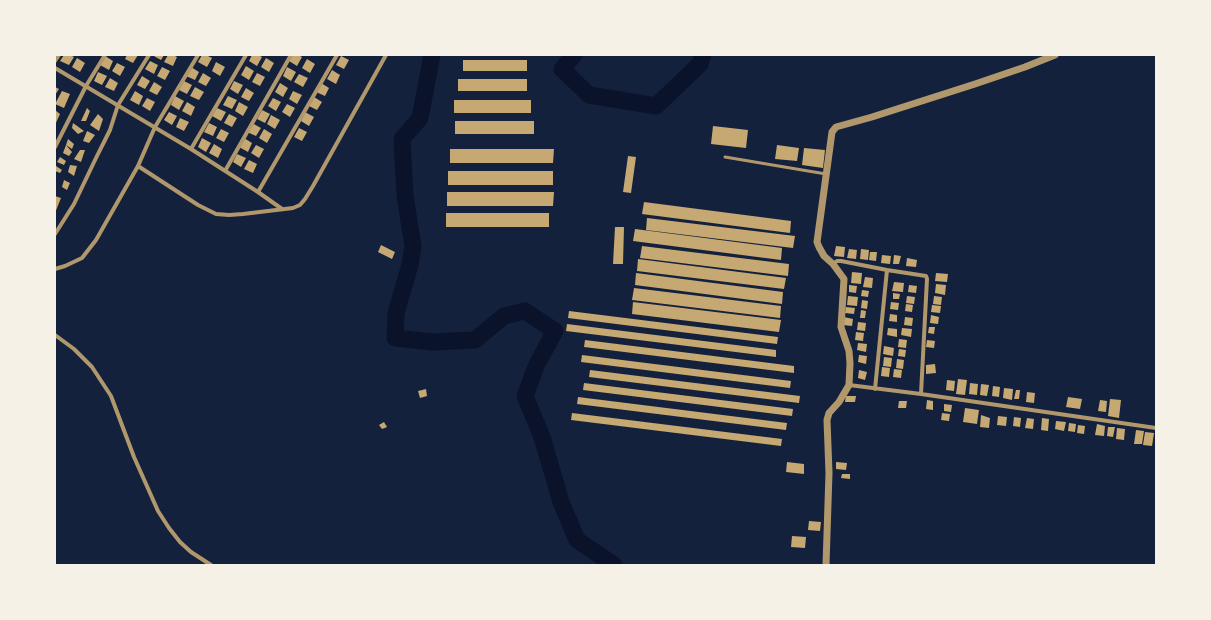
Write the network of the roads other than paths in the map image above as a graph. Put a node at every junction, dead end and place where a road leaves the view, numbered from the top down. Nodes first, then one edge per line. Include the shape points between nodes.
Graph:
1 (59, 55) edge
2 (105, 55) edge
3 (148, 55) edge
4 (198, 55) edge
5 (246, 55) edge
6 (291, 55) edge
7 (336, 55) edge
8 (386, 55) edge
9 (1054, 55) edge
10 (55, 61) edge
11 (55, 68) edge
12 (86, 86) junction
13 (118, 105) junction
14 (155, 127) junction
15 (55, 147) edge
16 (191, 149) junction
17 (725, 157) dead end
18 (138, 166) junction
19 (225, 170) junction
20 (826, 174) junction
21 (258, 192) junction
22 (282, 209) junction
23 (55, 234) edge
24 (833, 264) junction
25 (55, 269) edge
26 (887, 270) junction
27 (55, 335) edge
28 (849, 385) junction
29 (875, 389) junction
30 (921, 394) junction
31 (1156, 428) edge
32 (211, 565) edge
33 (826, 565) edge

1 - 10 street
2 - 12 street
3 - 13 street
4 - 14 street
5 - 16 street
6 - 19 street
7 - 21 street
8 - 22 street via 305,199 300,205
9 - 20 street via 990,79 836,127 832,132
11 - 12 street
12 - 13 street
12 - 15 street
13 - 14 street
13 - 23 street via 100,151 74,204
14 - 16 street
14 - 18 street
16 - 19 street
17 - 20 lane
18 - 22 street via 216,214 243,214
18 - 25 street via 96,240 82,258
19 - 21 street
20 - 24 street via 817,242 824,256
21 - 22 street
24 - 26 street via 841,261
24 - 28 street via 844,279 842,327 850,351
26 - 29 street
26 - 30 street via 921,274 927,279
27 - 32 street via 92,367 111,396 134,457 168,528 191,552
28 - 29 street
28 - 33 street via 829,413 827,420 829,472
29 - 30 street
30 - 31 street

